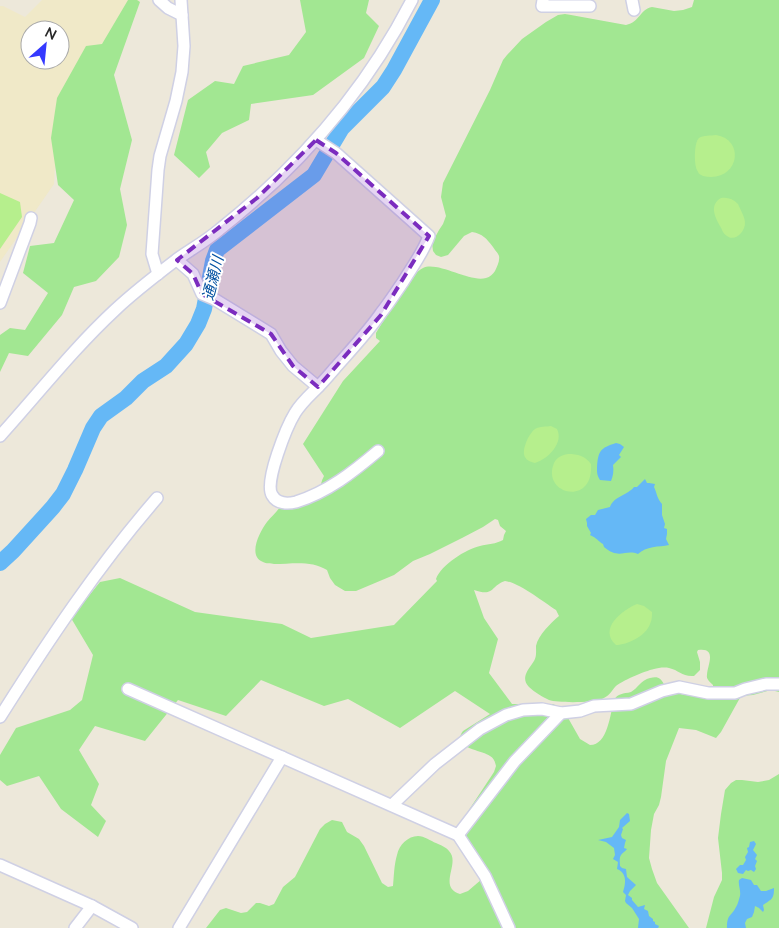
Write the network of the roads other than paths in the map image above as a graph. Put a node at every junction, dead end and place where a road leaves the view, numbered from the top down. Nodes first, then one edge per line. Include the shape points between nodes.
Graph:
1 (159, 0) edge
2 (181, 0) edge
3 (412, 0) edge
4 (543, 0) edge
5 (590, 6) dead end
6 (182, 15) junction
7 (320, 143) junction
8 (31, 218) dead end
9 (176, 260) junction
10 (158, 274) junction
11 (0, 303) edge
12 (318, 387) junction
13 (0, 436) edge
14 (378, 451) dead end
15 (157, 498) dead end
16 (779, 684) edge
17 (128, 689) dead end
18 (561, 712) junction
19 (0, 717) edge
20 (282, 757) junction
21 (392, 805) junction
22 (458, 835) junction
23 (0, 865) edge
24 (92, 906) junction
25 (74, 928) edge
26 (132, 928) edge
27 (178, 928) edge
28 (508, 928) edge

1 - 6 street
2 - 6 street
3 - 7 street via 388,42
4 - 5 street via 542,6
6 - 10 street via 182,72 158,170 152,254
7 - 9 street via 218,231
7 - 12 street via 336,153 429,236 424,249 380,314
8 - 11 street
9 - 10 street
9 - 12 street via 193,274 202,294 271,334 293,366
10 - 13 street via 83,342
12 - 14 street via 294,414 286,433 271,481 271,494 275,499 290,503 310,498 355,471
15 - 19 street via 80,595
16 - 18 street via 766,684 735,693 708,693 678,687 631,704
17 - 20 street
18 - 21 street via 523,710 480,728 435,764
18 - 22 street via 515,761
20 - 21 street
20 - 27 street
21 - 22 street
22 - 28 street via 485,876
23 - 24 street
24 - 25 street
24 - 26 street

